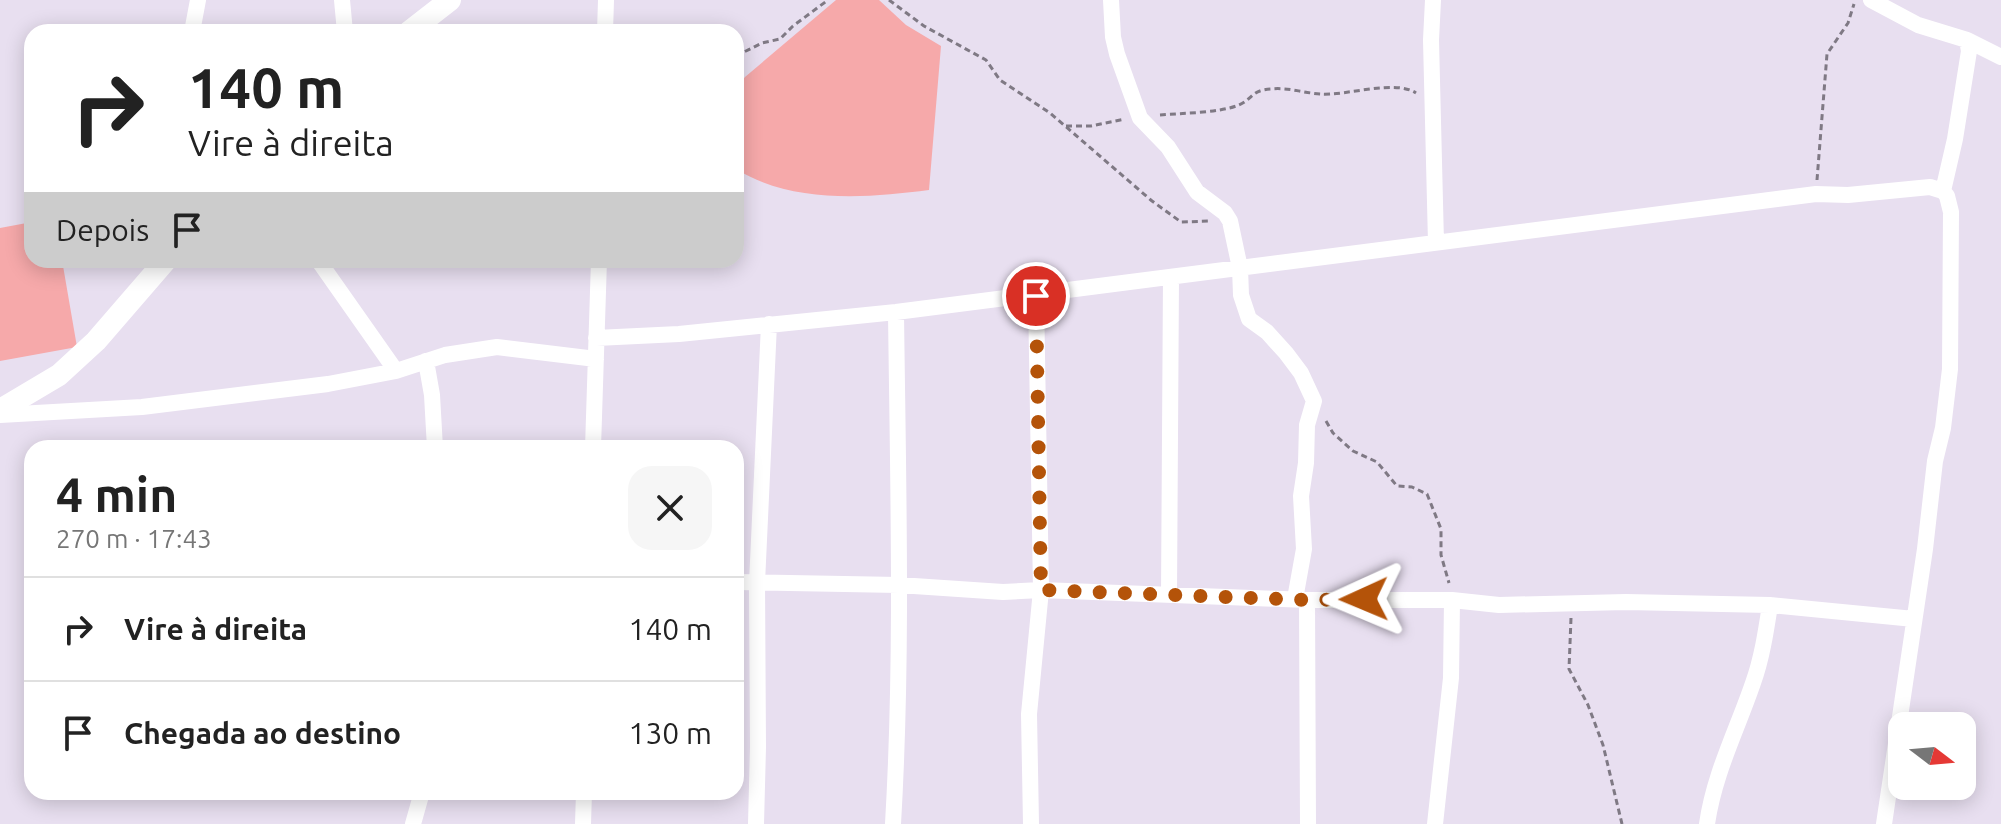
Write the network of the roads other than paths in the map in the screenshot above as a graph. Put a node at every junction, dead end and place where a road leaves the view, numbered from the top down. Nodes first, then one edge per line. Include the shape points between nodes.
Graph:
1 (198, 0) edge
2 (342, 0) edge
3 (450, 0) edge
4 (606, 0) edge
5 (1111, 0) edge
6 (1433, 0) edge
7 (1871, 0) edge
8 (194, 24) edge
9 (344, 24) edge
10 (419, 24) edge
11 (605, 24) edge
12 (1967, 40) junction
13 (2001, 57) edge
14 (1943, 191) junction
15 (1436, 243) junction
16 (159, 268) edge
17 (324, 268) edge
18 (599, 268) edge
19 (1240, 268) junction
20 (1171, 277) junction
21 (1036, 296) junction
22 (896, 312) junction
23 (769, 324) junction
24 (596, 338) junction
25 (596, 359) junction
26 (426, 361) junction
27 (396, 371) junction
28 (0, 413) edge
29 (435, 440) edge
30 (593, 440) edge
31 (744, 582) edge
32 (757, 583) junction
33 (899, 585) junction
34 (1041, 590) junction
35 (1456, 594) junction
36 (1169, 595) junction
37 (1301, 600) junction
38 (1770, 605) junction
39 (1914, 619) junction
40 (419, 800) edge
41 (584, 800) edge
42 (413, 824) edge
43 (583, 824) edge
44 (756, 824) edge
45 (893, 824) edge
46 (1031, 824) edge
47 (1308, 824) edge
48 (1435, 824) edge
49 (1707, 824) edge
50 (1884, 824) edge

1 - 8 street
2 - 9 street
3 - 10 street
4 - 11 street
5 - 19 street via 1117,54 1140,118 1168,147 1197,192 1225,213
6 - 15 street
7 - 12 street via 1918,25
12 - 13 street
12 - 14 street
14 - 15 street via 1930,187 1816,194
14 - 39 street via 1951,212 1950,369
15 - 19 street
16 - 28 street via 59,375
17 - 27 street
18 - 24 street
19 - 20 street
19 - 37 street via 1249,319 1286,353 1314,401 1301,496
20 - 21 street
20 - 36 street
21 - 22 street
21 - 34 street
22 - 23 street
22 - 33 street
23 - 24 street
23 - 32 street
24 - 25 street
25 - 26 street via 497,347
25 - 30 street
26 - 27 street
26 - 29 street
27 - 28 street via 142,407
31 - 32 street
32 - 33 street
32 - 44 street
33 - 34 street
33 - 45 street
34 - 36 street
34 - 46 street via 1029,714
35 - 37 street
35 - 38 street via 1499,605
35 - 48 street
36 - 37 street
37 - 47 street
38 - 39 street
38 - 49 street via 1753,683
39 - 50 street
40 - 42 street
41 - 43 street

